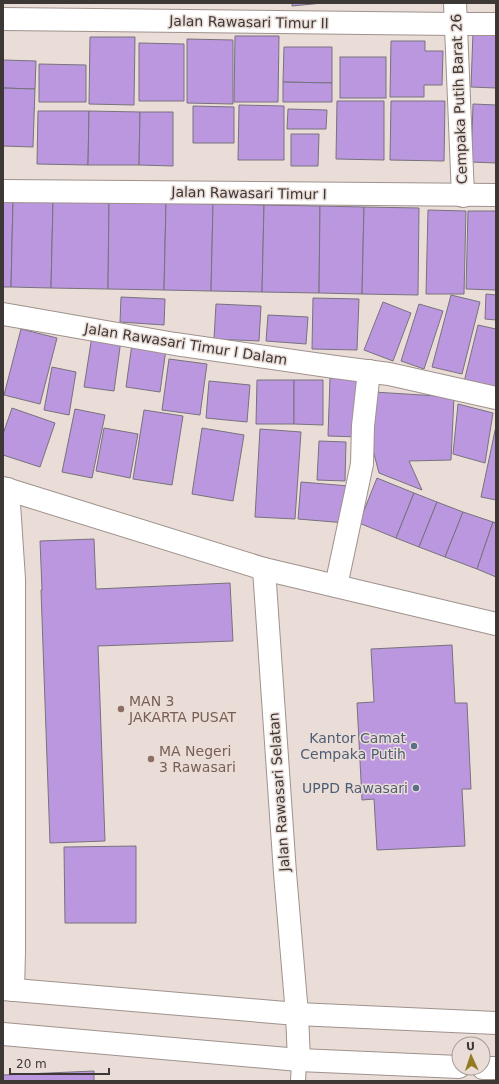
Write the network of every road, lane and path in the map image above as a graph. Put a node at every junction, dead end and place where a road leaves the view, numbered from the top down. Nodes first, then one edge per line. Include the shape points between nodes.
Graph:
1 (456, 14) edge
2 (3, 19) edge
3 (496, 24) edge
4 (3, 191) edge
5 (496, 195) edge
6 (462, 196) junction
7 (3, 314) edge
8 (369, 371) junction
9 (496, 398) edge
10 (5, 489) edge
11 (264, 569) junction
12 (336, 586) junction
13 (496, 624) edge
14 (8, 989) edge
15 (297, 1014) junction
16 (496, 1023) edge
17 (3, 1034) edge
18 (451, 1067) edge
19 (299, 1071) edge

1 - 2 street, Jalan Rawasari Timur II
1 - 3 street, Jalan Rawasari Timur II
1 - 6 street, Cempaka Putih Barat 26
4 - 6 street, Jalan Rawasari Timur I
5 - 6 street, Jalan Rawasari Timur I
7 - 8 street, Jalan Rawasari Timur I Dalam via 175,344
8 - 9 street, Jalan Rawasari Timur I Dalam
8 - 12 street via 362,464
10 - 11 street
10 - 14 street via 14,579 14,952
11 - 12 street
11 - 15 street, Jalan Rawasari Selatan
12 - 13 street
14 - 15 street
15 - 16 street
15 - 19 street, Jalan Rawasari Selatan
17 - 19 street
18 - 19 street

